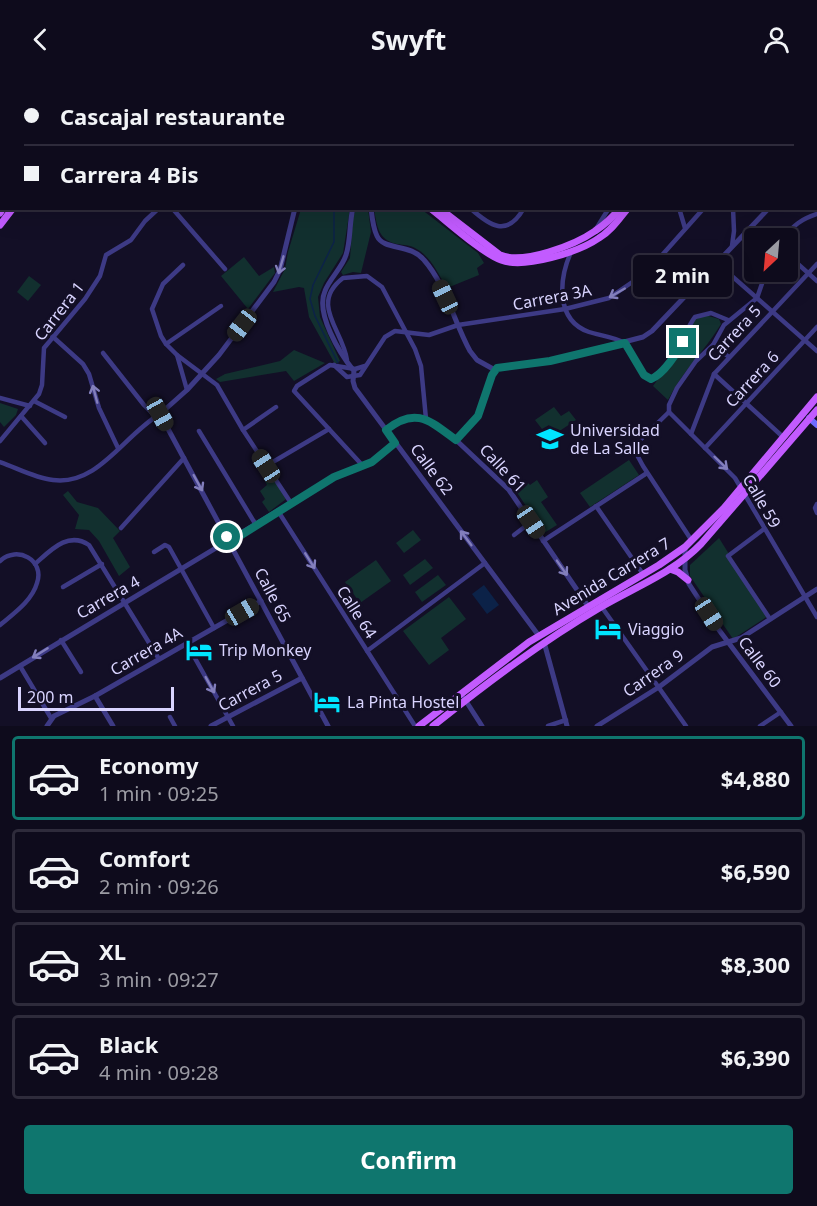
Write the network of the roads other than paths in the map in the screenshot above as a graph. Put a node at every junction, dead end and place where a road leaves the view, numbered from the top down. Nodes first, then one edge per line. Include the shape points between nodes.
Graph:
1 (11, 210) edge
2 (157, 210) edge
3 (174, 210) edge
4 (294, 210) edge
5 (353, 210) edge
6 (371, 210) edge
7 (438, 210) edge
8 (472, 210) edge
9 (523, 210) edge
10 (608, 210) edge
11 (618, 210) edge
12 (626, 210) edge
13 (680, 210) edge
14 (702, 210) edge
15 (733, 210) edge
16 (767, 210) edge
17 (817, 214) edge
18 (0, 225) edge
19 (685, 228) junction
20 (792, 228) edge
21 (594, 232) junction
22 (732, 249) junction
23 (571, 252) junction
24 (537, 257) junction
25 (717, 263) junction
26 (798, 264) edge
27 (817, 264) edge
28 (183, 265) dead end
29 (225, 269) dead end
30 (646, 272) junction
31 (808, 273) junction
32 (704, 277) junction
33 (817, 281) edge
34 (763, 282) edge
35 (757, 298) junction
36 (220, 306) dead end
37 (565, 309) junction
38 (772, 312) junction
39 (728, 320) junction
40 (458, 325) junction
41 (817, 327) edge
42 (407, 332) junction
43 (52, 336) junction
44 (804, 340) junction
45 (625, 343) junction
46 (166, 344) junction
47 (713, 345) junction
48 (817, 351) edge
49 (103, 353) dead end
50 (177, 355) junction
51 (729, 357) junction
52 (347, 363) junction
53 (334, 364) junction
54 (368, 365) junction
55 (351, 368) junction
56 (495, 370) junction
57 (202, 373) junction
58 (714, 374) junction
59 (354, 377) junction
60 (187, 390) junction
61 (817, 397) edge
62 (0, 398) edge
63 (34, 401) junction
64 (747, 404) junction
65 (30, 406) junction
66 (276, 407) dead end
67 (817, 410) edge
68 (669, 412) junction
69 (158, 415) junction
70 (21, 417) junction
71 (65, 417) dead end
72 (809, 418) junction
73 (426, 419) junction
74 (817, 425) edge
75 (329, 429) junction
76 (243, 430) junction
77 (386, 430) junction
78 (199, 431) dead end
79 (691, 434) junction
80 (783, 436) junction
81 (456, 440) junction
82 (0, 441) edge
83 (45, 443) dead end
84 (395, 443) junction
85 (118, 448) junction
86 (705, 448) junction
87 (184, 458) junction
88 (0, 462) edge
89 (266, 466) junction
90 (363, 466) junction
91 (647, 472) junction
92 (742, 491) junction
93 (291, 503) junction
94 (817, 504) edge
95 (596, 506) junction
96 (278, 511) junction
97 (817, 513) edge
98 (531, 522) junction
99 (256, 525) junction
100 (121, 528) dead end
101 (764, 529) junction
102 (514, 535) dead end
103 (692, 540) junction
104 (543, 541) junction
105 (230, 542) junction
106 (685, 548) junction
107 (154, 552) dead end
108 (684, 560) junction
109 (0, 561) edge
110 (485, 563) junction
111 (35, 564) junction
112 (102, 564) junction
113 (670, 569) junction
114 (181, 570) junction
115 (643, 574) junction
116 (688, 580) junction
117 (63, 587) dead end
118 (817, 589) edge
119 (805, 597) junction
120 (261, 601) junction
121 (124, 603) junction
122 (588, 606) junction
123 (601, 606) junction
124 (817, 617) edge
125 (770, 619) junction
126 (0, 625) edge
127 (214, 628) junction
128 (541, 639) junction
129 (61, 640) junction
130 (729, 643) junction
131 (187, 644) junction
132 (367, 651) junction
133 (159, 659) junction
134 (20, 666) junction
135 (81, 672) dead end
136 (0, 678) edge
137 (302, 678) junction
138 (658, 687) junction
139 (95, 696) junction
140 (464, 697) junction
141 (781, 712) junction
142 (170, 717) dead end
143 (228, 717) junction
144 (51, 718) junction
145 (566, 723) edge
146 (47, 726) edge
147 (113, 726) edge
148 (175, 726) edge
149 (210, 726) edge
150 (234, 726) edge
151 (328, 726) edge
152 (417, 726) edge
153 (433, 726) edge
154 (482, 726) edge
155 (548, 726) edge
156 (597, 726) edge
157 (686, 726) edge
158 (760, 726) edge
159 (791, 726) edge

1 - 18 main road
2 - 43 street, Carrera 1 via 131,240 106,255 100,276 85,299
3 - 29 street
4 -> 57 street via 277,278
5 - 52 street, Calle 62 via 346,255 325,290 322,303 328,327
6 - 40 street via 375,233 382,242 413,250 426,262
7 - 24 main road via 498,259 510,262
8 - 9 street via 491,225 504,226 514,222
10 - 21 street
11 - 21 main road
12 - 23 main road via 609,231
13 - 19 street
14 - 19 street, Carrera 3A
15 - 22 street
16 - 22 street
17 - 20 street
19 - 30 street, Carrera 3A
21 - 24 main road
22 - 25 street
23 - 24 main road
23 - 37 street via 562,286
25 - 32 street
25 - 35 street
26 - 31 street
27 - 31 street, Carrera 5
28 - 46 street via 163,284 152,309
30 - 32 street via 653,283
30 -> 37 street, Carrera 3A via 609,298
31 - 33 street
31 - 38 street, Carrera 5
32 - 45 street via 648,334
34 - 35 street
35 - 38 street
35 - 39 street
36 - 46 street
37 - 40 street, Carrera 3A
37 - 45 street via 582,329
38 - 44 street
38 - 51 street, Carrera 5
39 - 45 street via 711,313 695,316 677,352 657,376 648,378
39 - 47 street
40 - 42 street, Carrera 3A via 429,335
40 - 56 street via 473,356
41 - 44 street, Carrera 6
42 - 52 street via 382,287 367,276 343,278 327,304
42 - 54 street via 388,334
42 - 73 street via 421,366
43 - 63 street, Carrera 1 via 44,348 42,385
85 -> 43 street via 99,408 89,374
44 - 48 street
44 - 64 street, Carrera 6
45 - 56 street
46 - 50 street
47 - 51 street
47 - 68 street via 676,388
49 - 69 street, Calle 65 via 139,400
50 - 57 street
50 - 60 street
51 - 58 street, Carrera 5
52 - 55 street, Calle 62
53 - 55 street
53 - 59 street via 347,377
53 - 75 street via 294,391
54 - 55 street
54 - 59 street
55 - 59 street, Calle 62
56 - 81 street via 478,416
57 - 60 street
57 - 76 street via 217,385
58 - 64 street
58 - 79 street, Carrera 5
59 - 77 street, Calle 62 via 355,388
60 - 69 street
61 - 80 main road, Avenida Carrera 7
62 - 65 street
63 - 65 street, Carrera 1
63 - 71 street
64 - 80 street
64 - 86 street, Carrera 6
65 - 70 street, Carrera 1
66 - 76 street
67 - 72 main road, Avenida Carrera 7
68 - 79 street, Calle 59
68 - 91 street via 638,441 635,451
69 - 85 street
69 - 87 street, Calle 65
70 - 82 street, Carrera 1
70 - 83 street
72 - 74 main road
72 - 92 main road, Avenida Carrera 7
73 - 77 street via 404,419
73 - 81 street, Calle 61
75 - 89 street
75 - 90 street
76 - 89 street
77 - 84 street, Calle 62
78 - 99 street
79 - 86 street, Calle 59
80 - 92 main road, Avenida Carrera 7
81 - 98 street, Calle 61 via 509,490
84 - 90 street, Carrera 4
110 -> 84 street, Calle 62
85 - 88 street via 94,472 66,481 48,479
86 -> 92 street, Calle 59 via 733,475
87 - 100 street
87 -> 105 street, Calle 65
89 - 93 street
90 - 93 street, Carrera 4 via 342,473
91 - 95 street
91 - 103 street
92 - 101 street, Calle 59
92 - 103 main road, Avenida Carrera 7
92 - 108 main road, Avenida Carrera 7
93 - 96 street, Carrera 4
94 - 97 street
95 - 104 street
95 - 115 street
96 - 99 street, Carrera 4
96 -> 132 street, Calle 64
98 - 102 street
98 - 104 street, Calle 61
99 - 105 street, Carrera 4
101 - 119 street, Calle 59
101 - 125 street via 729,553 729,557
103 - 106 main road, Avenida Carrera 7
104 -> 122 street, Calle 61
105 - 114 street, Carrera 4
105 - 120 street, Calle 65
106 - 108 street, Calle 60
106 - 115 main road, Avenida Carrera 7
107 - 114 street via 168,546
108 - 113 main road, Avenida Carrera 7
108 - 116 street, Calle 60
109 - 111 street via 19,553
110 - 128 street, Calle 62
110 - 132 street
111 - 112 street via 67,540 89,545
111 - 126 street via 37,585
112 - 117 street
112 - 121 street
113 - 116 main road
113 - 123 main road, Avenida Carrera 7
114 - 121 street, Carrera 4
114 - 127 street
115 - 122 main road, Avenida Carrera 7
116 - 130 street, Calle 60
118 - 119 street, Carrera 9
119 - 124 street, Calle 59
119 - 125 street, Carrera 9
120 - 127 street, Carrera 4A
120 - 137 street, Calle 65
121 - 129 street, Carrera 4
121 - 133 street
122 - 128 main road, Avenida Carrera 7
123 - 128 main road, Avenida Carrera 7
123 - 138 street
125 - 130 street, Carrera 9
127 - 131 street, Carrera 4A
128 - 140 main road, Avenida Carrera 7
128 - 145 street, Calle 62
129 -> 134 street, Carrera 4
129 - 135 street
130 - 138 street, Carrera 9 via 712,647
130 - 141 street, Calle 60
131 - 133 street, Carrera 4A
131 -> 143 street
132 - 152 street, Calle 64
133 - 139 street, Carrera 4A
134 - 136 street, Carrera 4
134 - 144 street
137 - 143 street, Carrera 5
137 - 151 street, Calle 65
138 - 156 street, Carrera 9
138 - 157 street
139 - 144 street, Carrera 4A
139 - 147 street
140 - 152 main road, Avenida Carrera 7
140 - 153 main road, Avenida Carrera 7
140 - 154 street
141 - 158 street
141 - 159 street, Calle 60
142 - 148 street
143 - 149 street, Carrera 5
143 - 150 street
144 - 146 street
145 - 155 street

